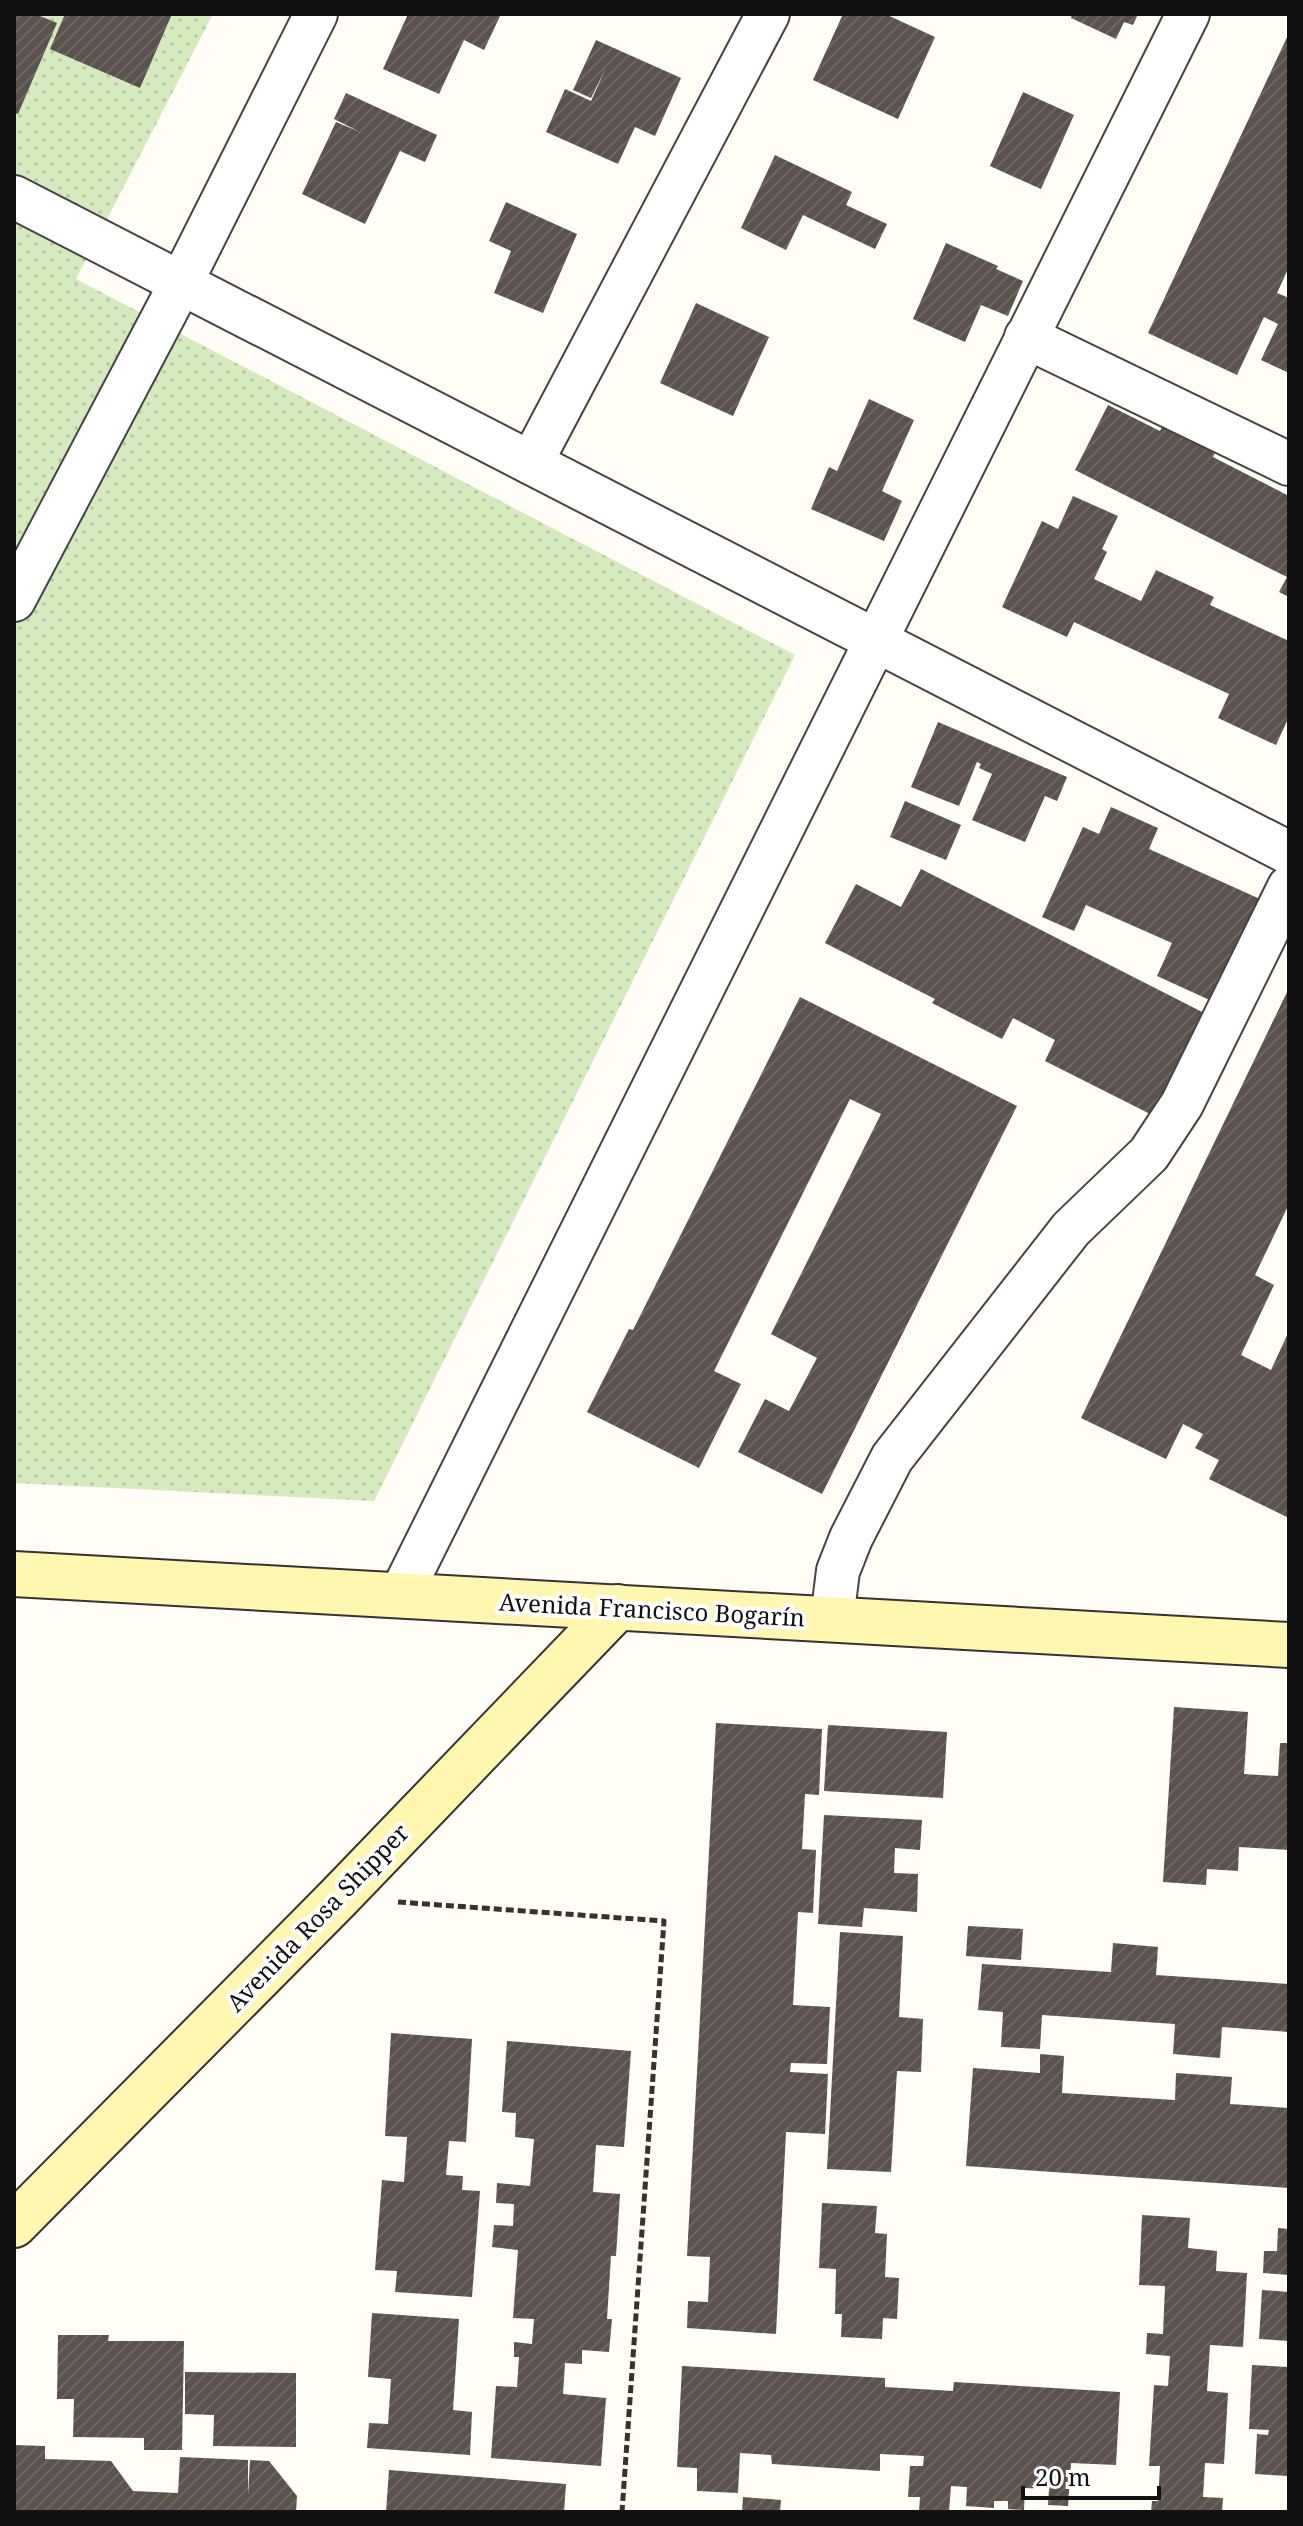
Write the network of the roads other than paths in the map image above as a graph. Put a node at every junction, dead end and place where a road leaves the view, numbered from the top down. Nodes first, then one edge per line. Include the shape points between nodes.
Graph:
1 (316, 14) edge
2 (768, 14) edge
3 (1188, 14) edge
4 (14, 197) edge
5 (181, 283) junction
6 (1026, 337) junction
7 (531, 463) junction
8 (1289, 464) edge
9 (14, 600) edge
10 (875, 640) junction
11 (1289, 853) edge
12 (1289, 887) edge
13 (14, 1574) edge
14 (400, 1596) junction
15 (618, 1607) junction
16 (832, 1619) junction
17 (1289, 1645) edge
18 (14, 2225) edge

1 - 5 street
2 - 7 street
3 - 6 street
4 - 5 street
5 - 7 street
5 - 9 street
6 - 8 street
6 - 10 street
7 - 10 street
10 - 11 street
10 - 14 street
12 - 16 street via 1182,1104 1149,1154 1071,1229 892,1458 838,1571
13 - 14 street, Avenida Francisco Bogarín
14 - 15 street, Avenida Francisco Bogarín
15 - 16 street, Avenida Francisco Bogarín
15 - 18 street, Avenida Rosa Shipper
16 - 17 street, Avenida Francisco Bogarín

